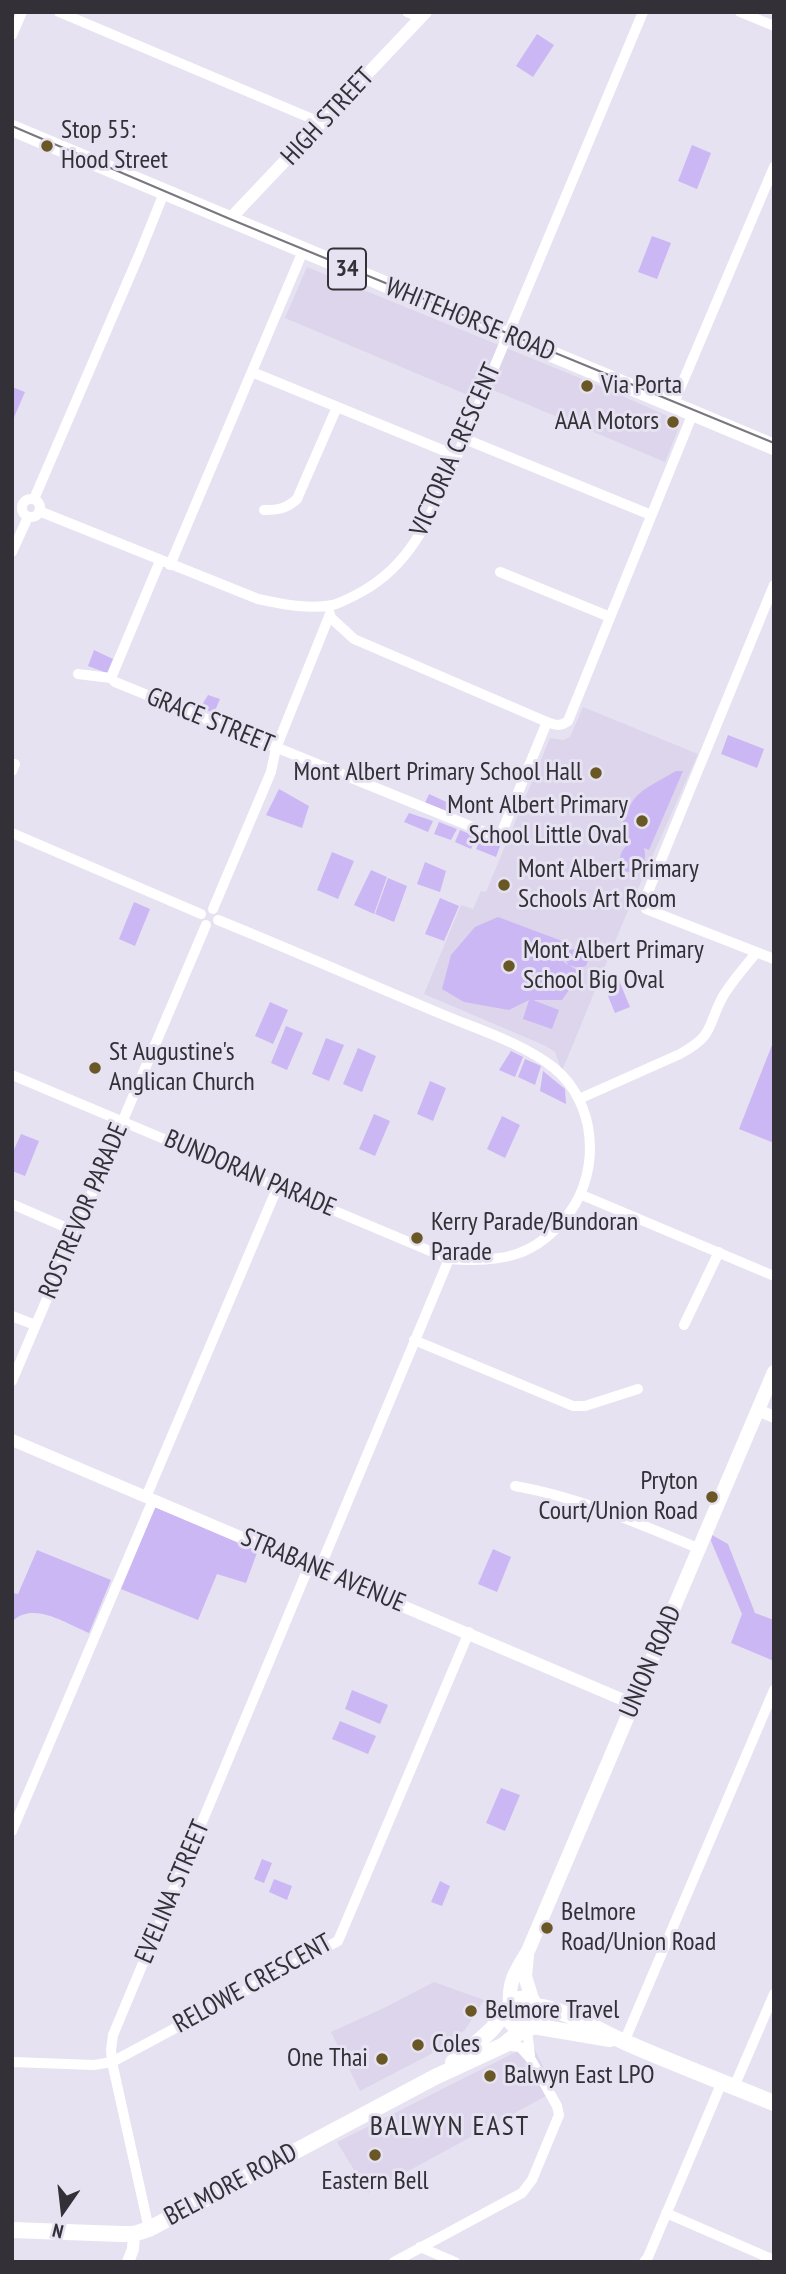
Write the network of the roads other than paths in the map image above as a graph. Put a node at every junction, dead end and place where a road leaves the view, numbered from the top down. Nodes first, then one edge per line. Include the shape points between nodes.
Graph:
1 (22, 12) edge
2 (59, 12) edge
3 (407, 12) edge
4 (643, 12) edge
5 (740, 12) edge
6 (423, 15) edge
7 (755, 15) edge
8 (774, 26) edge
9 (12, 35) edge
10 (322, 123) junction
11 (12, 128) edge
12 (774, 167) edge
13 (164, 193) junction
14 (229, 220) junction
15 (303, 251) junction
16 (507, 335) junction
17 (252, 372) junction
18 (673, 405) junction
19 (337, 407) junction
20 (693, 413) junction
21 (465, 439) junction
22 (774, 447) edge
23 (457, 456) junction
24 (33, 499) junction
25 (17, 503) edge
26 (264, 510) dead end
27 (39, 511) junction
28 (651, 515) junction
29 (28, 517) junction
30 (12, 552) edge
31 (165, 563) junction
32 (500, 572) dead end
33 (774, 585) edge
34 (333, 605) junction
35 (329, 616) junction
36 (610, 617) junction
37 (78, 674) dead end
38 (111, 678) junction
39 (547, 722) junction
40 (276, 748) junction
41 (12, 833) edge
42 (213, 909) junction
43 (201, 914) junction
44 (218, 920) junction
45 (206, 925) junction
46 (756, 953) junction
47 (774, 959) edge
48 (12, 1075) edge
49 (579, 1099) junction
50 (123, 1121) junction
51 (278, 1186) junction
52 (582, 1195) junction
53 (12, 1205) edge
54 (74, 1231) junction
55 (719, 1252) junction
56 (449, 1259) junction
57 (774, 1276) edge
58 (12, 1315) edge
59 (35, 1325) junction
60 (684, 1325) dead end
61 (414, 1340) junction
62 (774, 1372) edge
63 (12, 1381) edge
64 (638, 1389) dead end
65 (758, 1410) junction
66 (774, 1417) edge
67 (12, 1440) edge
68 (515, 1486) dead end
69 (149, 1498) junction
70 (700, 1549) junction
71 (314, 1568) junction
72 (469, 1632) junction
73 (774, 1690) edge
74 (633, 1704) junction
75 (12, 1831) edge
76 (528, 1951) junction
77 (774, 1994) edge
78 (535, 2004) junction
79 (509, 2007) junction
80 (527, 2028) junction
81 (624, 2042) junction
82 (505, 2045) junction
83 (530, 2058) junction
84 (12, 2062) edge
85 (112, 2062) junction
86 (435, 2077) junction
87 (728, 2085) junction
88 (774, 2104) edge
89 (666, 2213) junction
90 (12, 2230) edge
91 (142, 2231) junction
92 (420, 2247) junction
93 (774, 2260) edge
94 (128, 2262) edge
95 (394, 2262) edge
96 (454, 2262) edge
97 (644, 2262) edge

1 - 9 street
2 - 10 street
3 - 6 street
4 - 16 street, VICTORIA CRESCENT
5 - 7 street
6 - 10 street, HIGH STREET
7 - 8 street
10 - 14 street, HIGH STREET
11 - 13 main road, WHITEHORSE ROAD / 34
12 - 18 street
13 - 14 main road, WHITEHORSE ROAD / 34
13 - 24 street
14 - 15 main road, WHITEHORSE ROAD / 34
15 - 16 main road, WHITEHORSE ROAD / 34
15 - 17 street
16 - 18 main road, WHITEHORSE ROAD / 34
16 - 21 street, VICTORIA CRESCENT
17 - 19 street
17 - 31 street
18 - 20 main road, WHITEHORSE ROAD / 34
19 - 23 street
19 - 26 street via 297,499 279,510
20 - 22 main road, WHITEHORSE ROAD / 34
20 - 28 street
21 - 23 street, VICTORIA CRESCENT
21 - 28 street
23 - 34 street, VICTORIA CRESCENT via 403,560 377,583
24 - 25 street
24 - 27 street
25 - 29 street
27 - 29 street
27 - 31 street, VICTORIA CRESCENT
28 - 36 street
29 - 30 street
31 - 34 street, VICTORIA CRESCENT via 258,599
31 - 38 street
32 - 36 street
33 - 46 street via 643,904
34 - 35 street
35 - 39 street via 354,639
35 - 40 street
36 - 39 street via 568,721 556,726
37 - 38 street, GRACE STREET
38 - 40 street, GRACE STREET
39 - 40 street, GRACE STREET via 497,837
40 - 42 street via 271,772
41 - 43 street
42 - 43 street
42 - 44 street
43 - 45 street
44 - 45 street
44 - 49 street via 509,1042 556,1069
45 - 50 street, ROSTREVOR PARADE
46 - 47 street
46 - 49 street via 722,998 708,1033 696,1045
48 - 50 street, BUNDORAN PARADE
49 - 52 street via 590,1135
50 - 51 street, BUNDORAN PARADE
50 - 54 street, ROSTREVOR PARADE
51 - 56 street, BUNDORAN PARADE
51 - 69 street
52 - 55 street
52 - 56 street via 557,1229 529,1250 500,1260
53 - 54 street
54 - 59 street, ROSTREVOR PARADE
55 - 57 street
55 - 60 street
56 - 61 street, EVELINA STREET
58 - 59 street
59 - 63 street, ROSTREVOR PARADE
61 - 64 street via 573,1406
61 - 71 street, EVELINA STREET
62 - 65 main road, UNION ROAD
65 - 66 street
65 - 70 main road, UNION ROAD
67 - 69 street, STRABANE AVENUE
68 - 70 street via 631,1519
69 - 71 street, STRABANE AVENUE
69 - 75 street
70 - 74 main road, UNION ROAD
71 - 72 street, STRABANE AVENUE
71 - 85 street, EVELINA STREET via 113,2035
72 - 74 street, STRABANE AVENUE
72 - 85 street, RELOWE CRESCENT via 338,1941
73 - 81 street
74 - 76 main road, UNION ROAD
76 - 78 main road, UNION ROAD via 525,1976
76 - 79 main road, UNION ROAD via 512,1977
77 - 87 street
78 - 79 main road via 521,1999
78 - 80 main road via 538,2017
78 - 81 main road via 586,2021
79 - 80 main road via 510,2023
79 - 86 main road, BELMORE ROAD via 493,2029
80 - 81 main road
80 - 82 main road, BELMORE ROAD
80 - 83 street
81 - 87 main road
82 - 83 street via 520,2048
82 - 86 main road, BELMORE ROAD
83 - 92 street via 559,2115 532,2180 522,2193
84 - 85 street, RELOWE CRESCENT
85 - 91 street, EVELINA STREET via 144,2207
86 - 91 main road, BELMORE ROAD
87 - 88 main road
87 - 89 street
89 - 93 street
89 - 97 street
90 - 91 main road, BELMORE ROAD
91 - 94 street
92 - 95 street
92 - 96 street

